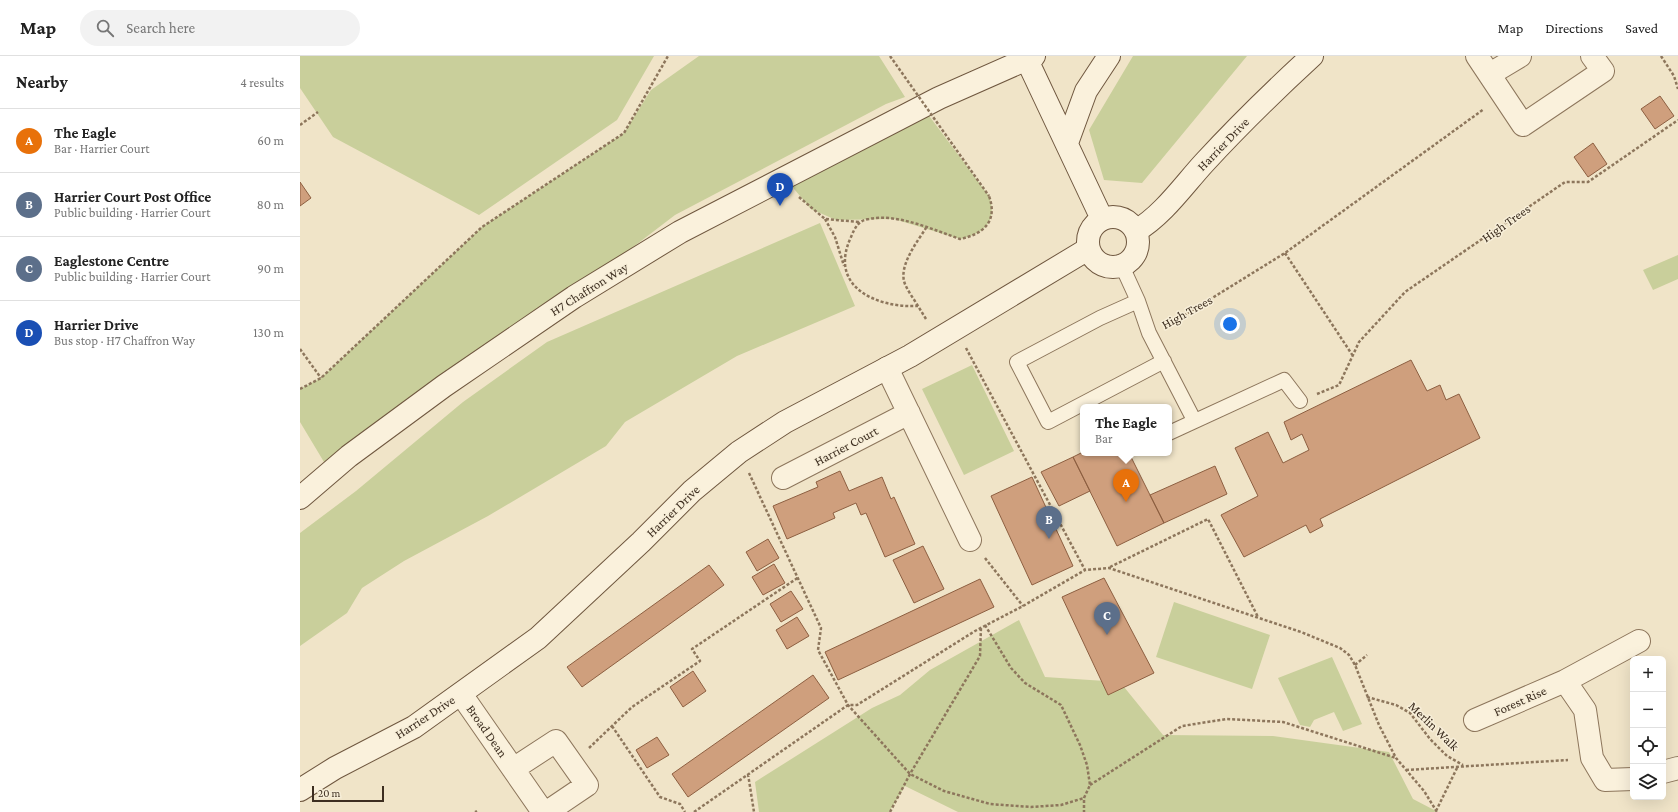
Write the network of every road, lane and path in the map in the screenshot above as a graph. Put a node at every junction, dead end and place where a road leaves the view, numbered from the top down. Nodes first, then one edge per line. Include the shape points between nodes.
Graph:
1 (668, 56) edge
2 (890, 56) edge
3 (1109, 56) edge
4 (1312, 56) edge
5 (1477, 56) edge
6 (1520, 56) edge
7 (1592, 56) edge
8 (1661, 56) edge
9 (1031, 58) edge
10 (1678, 73) edge
11 (1490, 74) junction
12 (1674, 76) junction
13 (1678, 89) edge
14 (1503, 95) junction
15 (318, 112) dead end
16 (1678, 120) edge
17 (300, 125) edge
18 (1067, 143) junction
19 (784, 177) junction
20 (825, 219) junction
21 (1102, 219) junction
22 (859, 222) junction
23 (926, 228) junction
24 (1136, 232) junction
25 (1088, 249) junction
26 (1285, 253) junction
27 (1122, 266) junction
28 (844, 269) junction
29 (1138, 301) junction
30 (918, 306) junction
31 (952, 332) junction
32 (1149, 333) junction
33 (300, 349) edge
34 (1353, 356) junction
35 (1164, 361) junction
36 (887, 368) junction
37 (321, 378) junction
38 (300, 389) edge
39 (1300, 401) joint
40 (1082, 404) edge
41 (1080, 405) edge
42 (909, 413) junction
43 (1194, 420) junction
44 (1172, 431) edge
45 (739, 452) junction
46 (782, 478) dead end
47 (300, 498) edge
48 (970, 540) joint
49 (1109, 568) junction
50 (1085, 570) junction
51 (799, 577) junction
52 (1023, 606) junction
53 (1258, 618) junction
54 (985, 625) junction
55 (981, 627) junction
56 (1639, 641) dead end
57 (1367, 655) dead end
58 (1354, 665) junction
59 (1565, 681) junction
60 (461, 694) junction
61 (1367, 697) junction
62 (848, 705) junction
63 (1475, 720) dead end
64 (612, 726) junction
65 (1396, 758) junction
66 (1592, 758) junction
67 (1463, 765) junction
68 (1458, 766) junction
69 (574, 767) junction
70 (1678, 768) edge
71 (514, 769) junction
72 (1405, 770) junction
73 (1666, 771) edge
74 (748, 774) junction
75 (910, 774) junction
76 (1630, 779) edge
77 (1090, 785) junction
78 (300, 790) edge
79 (1084, 798) junction
80 (543, 812) edge
81 (547, 812) edge
82 (685, 812) edge
83 (694, 812) edge
84 (754, 812) edge
85 (890, 812) edge
86 (1084, 812) edge
87 (1437, 812) edge

1 - 37 path via 624,134 482,228
2 - 23 path, bridge via 989,196 993,206 990,220 982,231 960,239
3 - 18 street via 1086,91
4 - 24 street, Harrier Drive via 1220,146 1149,223
5 - 11 street
6 - 11 street
7 - 14 street via 1603,71 1523,125
8 - 12 path
9 - 18 street
9 - 19 street, H7 Chaffron Way via 939,98
10 - 12 path
11 - 14 street
12 - 13 path
14 - 26 path, High Trees
15 - 17 path
16 - 34 path, High Trees via 1588,182 1565,182 1405,292 1359,342
18 - 21 street
19 - 20 path via 799,197
19 - 47 street, H7 Chaffron Way via 680,232 574,297 444,386 349,456
20 - 22 path
20 - 28 path via 835,237
21 - 24 street via 1115,217 1128,222
21 - 25 street via 1093,226 1088,236
22 - 23 path via 870,218 894,219
22 - 28 path via 846,248
23 - 30 path via 904,271 904,282
24 - 27 street via 1138,248 1133,258
25 - 27 street via 1094,260 1108,267
25 - 31 street, Harrier Drive
26 - 32 path, High Trees via 1183,316
26 - 34 path
27 - 29 lane
28 - 30 path via 855,286 871,298 901,307
29 - 32 lane
29 - 41 lane via 1017,362 1048,422
30 - 31 path via 930,325
31 - 36 street, Harrier Drive
31 - 50 path via 959,334
32 - 35 lane
33 - 37 path
34 - 39 path, High Trees via 1339,384
35 - 40 lane
35 - 43 lane
36 - 42 street
36 - 45 street, Harrier Drive via 786,422
37 - 38 path
39 - 43 lane via 1284,380
42 - 46 street, Harrier Court
42 - 48 street
43 - 44 lane
45 - 51 path
45 - 60 street, Harrier Drive via 692,491 538,638
48 - 52 path
49 - 50 path
49 - 53 path
49 - 53 path via 1208,520
50 - 52 path
51 - 62 path via 821,628 818,650
51 - 64 path via 692,649 700,661 632,707
52 - 54 path
53 - 58 path via 1340,648 1349,655
54 - 55 path
54 - 77 path via 1011,668 1025,683 1062,705 1087,765
55 - 62 path via 857,705
55 - 75 path via 980,656
56 - 59 street, Forest Rise
57 - 58 path
58 - 61 path
59 - 63 street, Forest Rise
59 - 66 street via 1585,710
60 - 71 street, Broad Dean
60 - 78 street, Harrier Drive via 414,727
61 - 65 path
61 - 67 path, Merlin Walk via 1396,705 1410,714 1447,756
62 - 74 path
62 - 75 path
64 - 69 path via 589,747
64 - 82 path via 660,797 680,804
65 - 72 path
65 - 77 path via 1283,722 1227,719 1182,726
66 - 67 path
66 - 76 street via 1605,780
67 - 68 path
68 - 72 path
68 - 87 path
69 - 71 street, Broad Dean via 556,741
69 - 81 street, Broad Dean via 587,785
70 - 73 street
71 - 80 street, Broad Dean
72 - 87 path via 1424,791
74 - 83 path
74 - 84 path
75 - 79 path via 944,791 990,804 1062,805
75 - 85 path
77 - 79 path
79 - 86 path

